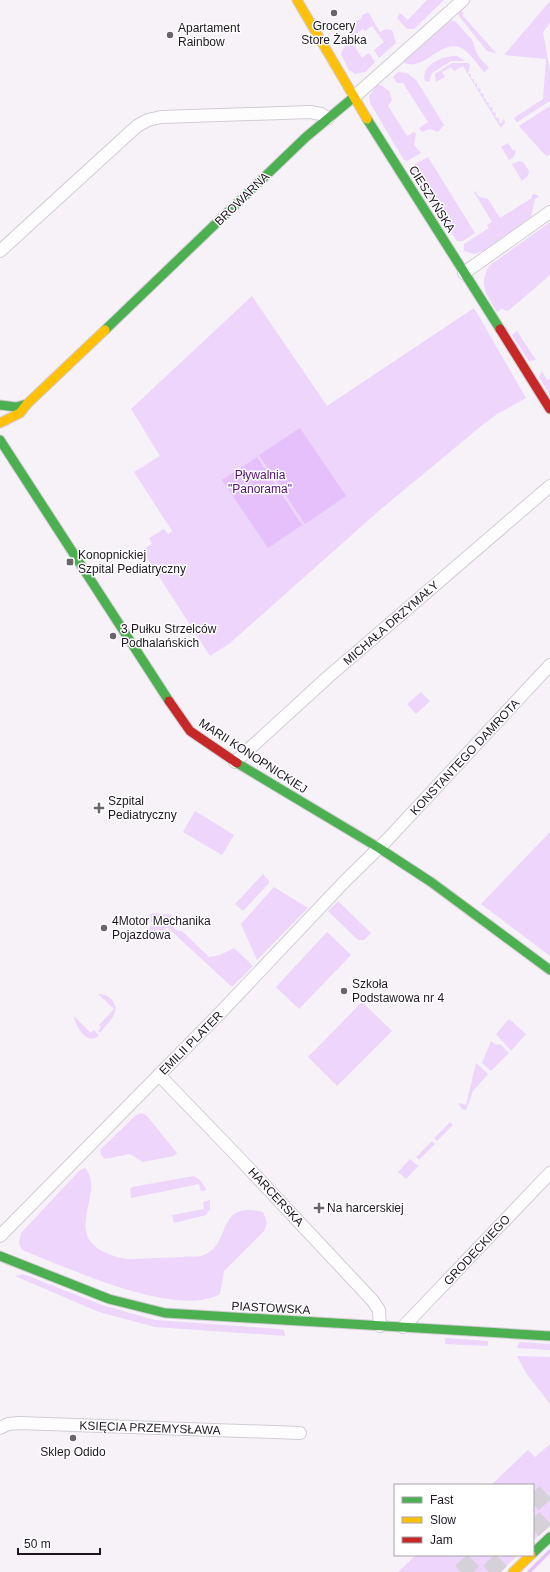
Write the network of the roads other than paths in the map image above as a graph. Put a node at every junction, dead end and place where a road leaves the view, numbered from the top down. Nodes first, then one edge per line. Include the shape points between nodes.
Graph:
1 (297, 0) edge
2 (463, 0) edge
3 (354, 98) junction
4 (328, 118) junction
5 (550, 212) edge
6 (0, 251) edge
7 (464, 273) junction
8 (27, 404) junction
9 (0, 406) edge
10 (550, 409) edge
11 (0, 423) edge
12 (0, 440) edge
13 (0, 456) edge
14 (26, 481) junction
15 (550, 486) edge
16 (550, 665) edge
17 (235, 762) junction
18 (379, 848) junction
19 (550, 970) edge
20 (159, 1076) junction
21 (550, 1173) edge
22 (0, 1236) edge
23 (0, 1256) edge
24 (380, 1326) junction
25 (403, 1327) junction
26 (550, 1336) edge
27 (0, 1428) edge
28 (300, 1433) dead end
29 (550, 1537) edge
30 (534, 1552) edge
31 (530, 1556) edge
32 (513, 1572) edge

1 - 3 street, CIESZYŃSKA
2 - 3 street, BROWARNA
3 - 4 street, BROWARNA
3 - 7 street, CIESZYŃSKA
4 - 6 street via 310,112 161,117 148,120 137,126
4 - 8 street, BROWARNA
5 - 7 street
7 - 10 street, CIESZYŃSKA
8 - 9 street via 16,407
8 - 11 street, BROWARNA via 20,413
12 - 14 street, MARII KONOPNICKIEJ
13 - 14 street, MARII KONOPNICKIEJ
14 - 17 street, MARII KONOPNICKIEJ via 183,722 200,738
15 - 17 street, MICHAŁA DRZYMAŁY via 328,677
16 - 18 street, KONSTANTEGO DAMROTA
17 - 18 street, MARII KONOPNICKIEJ
18 - 19 street, MARII KONOPNICKIEJ via 460,902
18 - 20 street, EMILII PLATER
20 - 22 street, EMILII PLATER
20 - 24 street, HARCERSKA via 373,1301 379,1310
21 - 25 street, GRODECKIEGO
23 - 24 street, PIASTOWSKA via 109,1299 159,1312
24 - 25 street, PIASTOWSKA
25 - 26 street, PIASTOWSKA
27 - 28 street, KSIĘCIA PRZEMYSŁAWA via 19,1423
29 - 30 street
31 - 32 street

